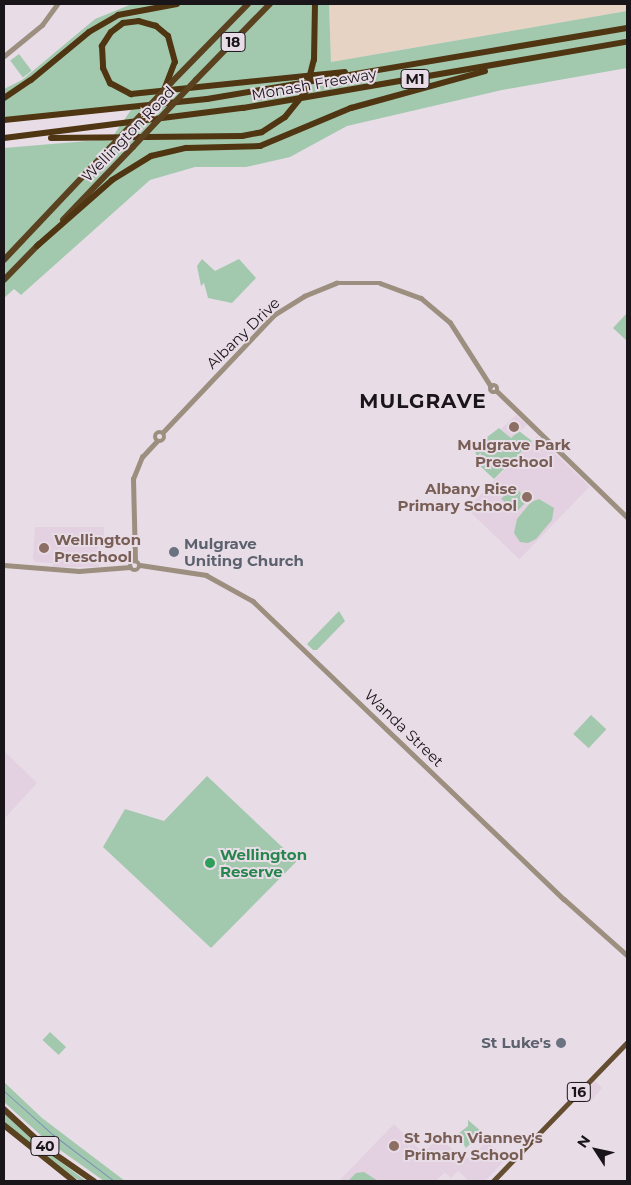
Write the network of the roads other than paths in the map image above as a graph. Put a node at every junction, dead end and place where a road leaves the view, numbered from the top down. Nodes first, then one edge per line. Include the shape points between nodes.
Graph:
1 (57, 4) edge
2 (177, 4) edge
3 (248, 4) edge
4 (270, 4) edge
5 (315, 4) edge
6 (627, 28) edge
7 (627, 42) edge
8 (4, 56) edge
9 (515, 62) junction
10 (396, 67) junction
11 (169, 83) junction
12 (163, 92) joint
13 (4, 98) edge
14 (4, 120) edge
15 (4, 139) edge
16 (37, 246) junction
17 (4, 260) edge
18 (4, 280) edge
19 (627, 517) edge
20 (135, 561) junction
21 (4, 565) edge
22 (140, 565) junction
23 (130, 567) junction
24 (627, 955) edge
25 (627, 1042) edge
26 (4, 1109) edge
27 (4, 1125) edge
28 (74, 1181) edge
29 (94, 1181) edge
30 (493, 1181) edge

1 - 8 street via 42,25
2 - 13 highway via 118,16 89,32
3 - 11 highway, Wellington Road / 18
4 - 16 highway, Wellington Road / 18, bridge
5 - 15 highway, bridge via 314,60 306,91 285,118 262,132 242,136 93,135
6 - 10 highway, Monash Freeway / M1
7 - 9 highway, Monash Freeway / M1
9 - 15 highway, Monash Freeway / M1 via 243,108
9 - 16 highway via 351,108 260,146 186,148 151,156 118,175
10 - 11 highway via 135,95 118,89 104,72 101,51 111,32 123,23 139,21 163,31 175,56
10 - 14 highway, Monash Freeway / M1 via 207,99
11 - 12 highway, bridge
12 - 17 highway, Wellington Road, bridge
16 - 18 highway, Wellington Road / 18
19 - 20 street, Albany Drive via 497,391 491,392 492,386 450,322 421,298 380,282 336,283 304,296 274,315 163,432 156,434 157,441 142,457 133,479
20 - 22 street
20 - 23 street
21 - 23 street via 79,571
22 - 23 street via 137,571
22 - 24 street, Wanda Street via 206,575 253,600 564,899
25 - 30 main road, 16
26 - 29 highway, 40 via 45,1147
27 - 28 highway, 40

